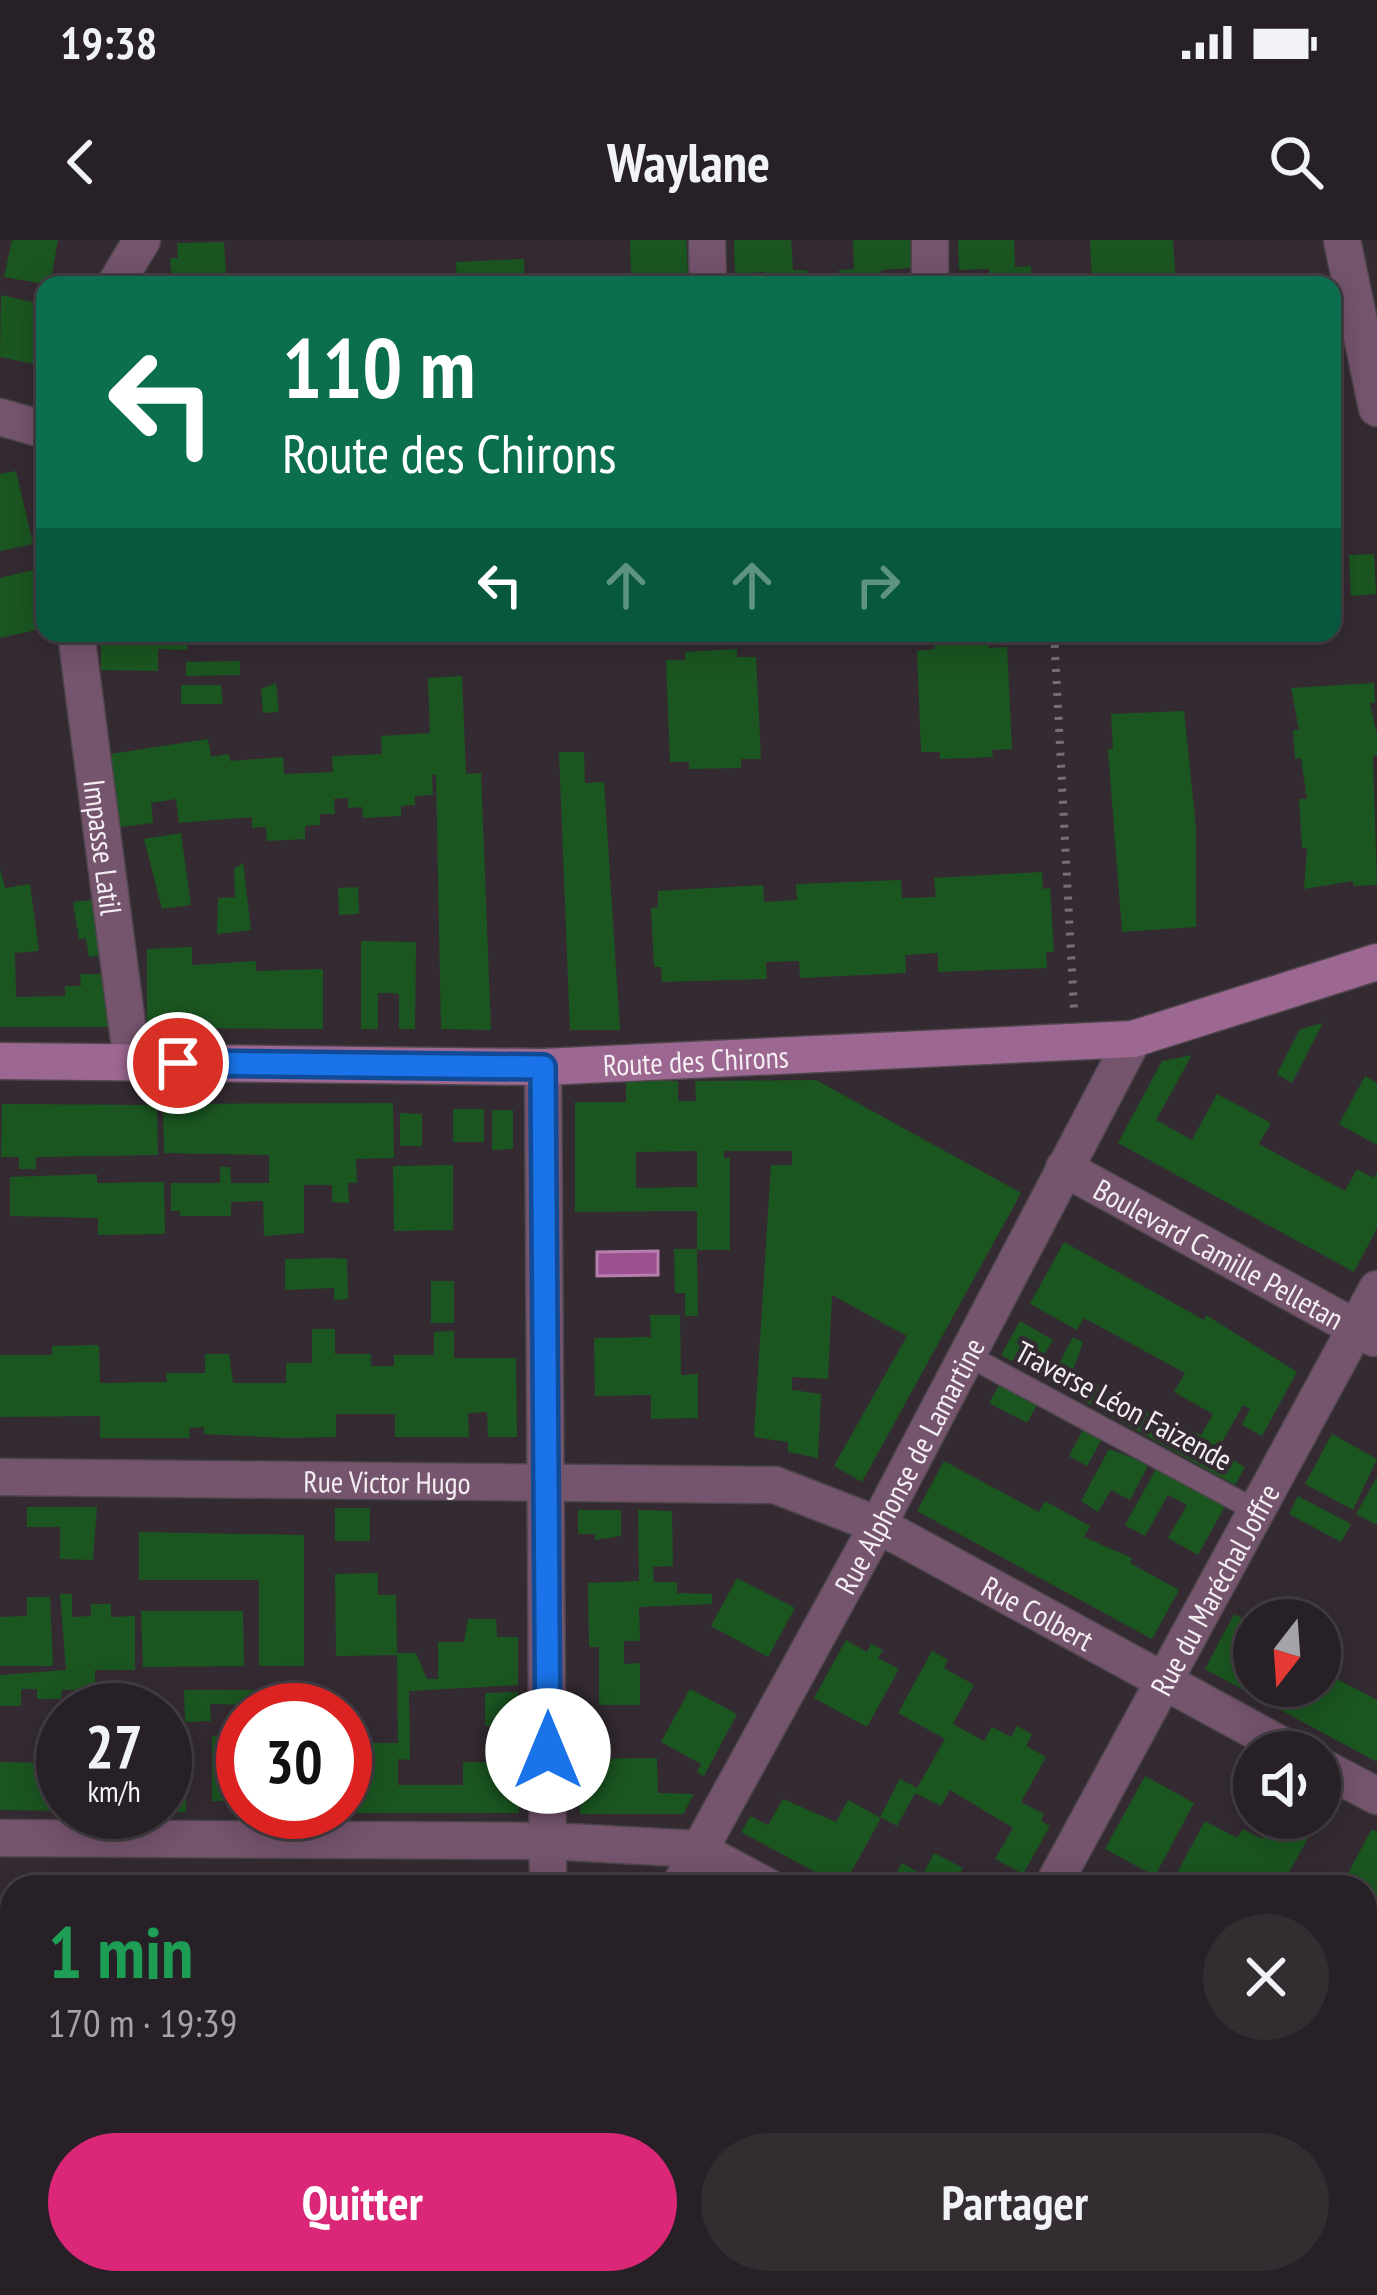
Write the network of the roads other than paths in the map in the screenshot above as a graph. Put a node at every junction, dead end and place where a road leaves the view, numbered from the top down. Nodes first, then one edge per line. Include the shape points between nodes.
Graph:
1 (142, 240) edge
2 (707, 240) edge
3 (930, 240) edge
4 (1342, 240) edge
5 (120, 276) edge
6 (708, 276) edge
7 (930, 276) edge
8 (1348, 355) edge
9 (1377, 408) edge
10 (0, 418) edge
11 (36, 428) edge
12 (77, 642) edge
13 (1377, 962) edge
14 (1133, 1039) junction
15 (0, 1061) edge
16 (133, 1063) junction
17 (543, 1067) junction
18 (1064, 1168) junction
19 (1377, 1289) edge
20 (1366, 1334) edge
21 (965, 1354) junction
22 (0, 1477) edge
23 (546, 1482) junction
24 (776, 1485) joint
25 (1256, 1510) junction
26 (878, 1525) junction
27 (1160, 1682) junction
28 (1254, 1731) edge
29 (1341, 1777) edge
30 (1377, 1796) edge
31 (0, 1838) edge
32 (548, 1841) junction
33 (697, 1850) junction
34 (548, 1875) edge
35 (685, 1875) edge
36 (745, 1875) edge
37 (1058, 1875) edge

1 - 5 street
2 - 6 street
3 - 7 street
4 - 8 street
8 - 9 street
10 - 11 street
12 - 16 street, Impasse Latil
13 - 14 street, Route des Chirons
14 - 17 street, Route des Chirons
14 - 18 street, Rue Alphonse de Lamartine
15 - 16 street, Route des Chirons
16 - 17 street, Route des Chirons
17 - 23 street
18 - 20 street, Boulevard Camille Pelletan
18 - 21 street, Rue Alphonse de Lamartine
19 - 20 street, Rue du Maréchal Joffre
20 - 25 street, Rue du Maréchal Joffre
21 - 25 lane, Traverse Léon Faizende
21 - 26 street, Rue Alphonse de Lamartine
22 - 23 street, Rue Victor Hugo
23 - 24 street, Rue Victor Hugo
23 - 32 street
24 - 26 street, Rue Colbert
25 - 27 street, Rue du Maréchal Joffre
26 - 27 street, Rue Colbert
26 - 33 street, Rue Alphonse de Lamartine
27 - 28 street, Rue Colbert
27 - 37 street, Rue du Maréchal Joffre
29 - 30 street
31 - 32 street
32 - 33 street
32 - 34 street
33 - 35 street, Rue Alphonse de Lamartine
33 - 36 street

